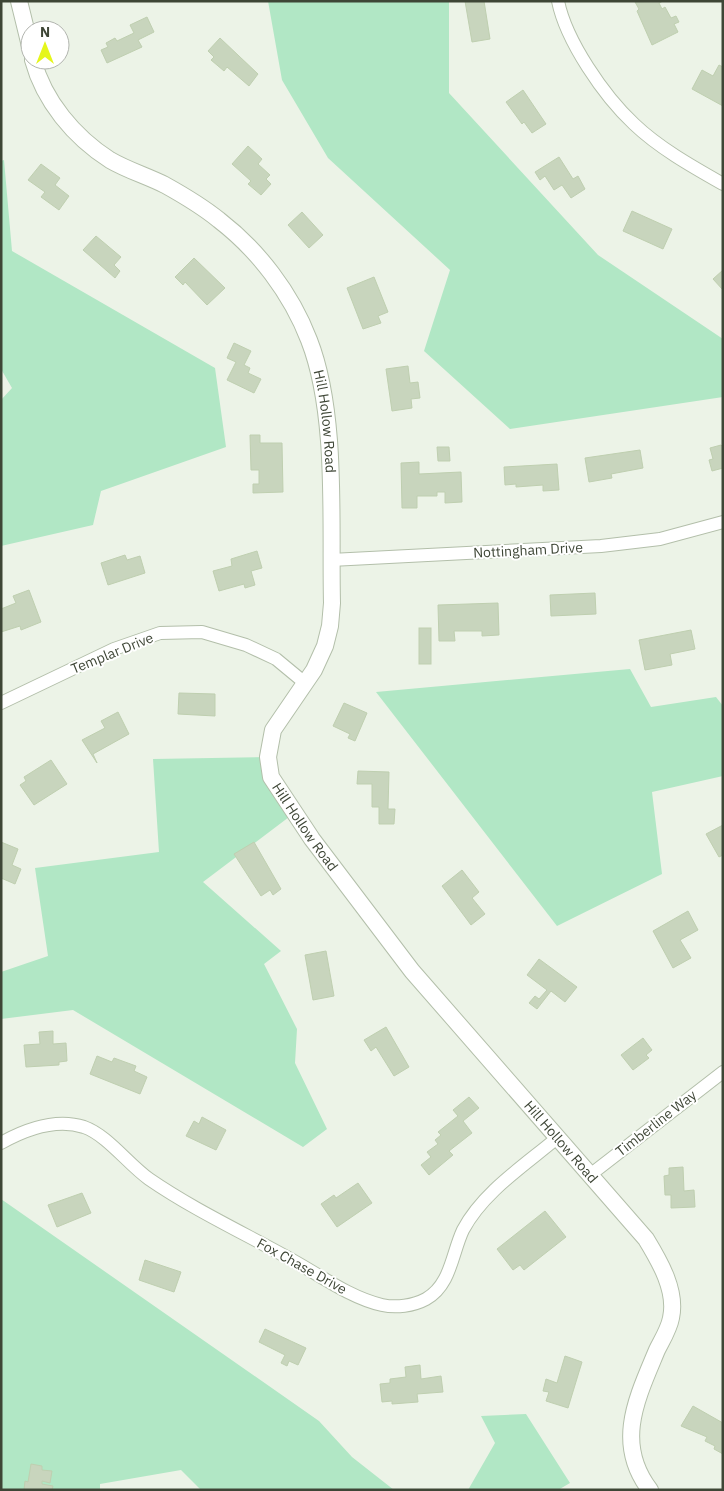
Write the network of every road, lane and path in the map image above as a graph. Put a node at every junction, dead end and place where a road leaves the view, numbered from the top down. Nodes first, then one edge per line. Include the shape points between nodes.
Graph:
1 (19, 1) edge
2 (558, 1) edge
3 (24, 20) edge
4 (37, 70) edge
5 (723, 184) edge
6 (723, 522) edge
7 (331, 560) junction
8 (305, 684) junction
9 (1, 703) edge
10 (723, 1072) edge
11 (557, 1138) junction
12 (1, 1143) edge
13 (590, 1175) junction
14 (650, 1490) edge

1 - 3 street
2 - 5 street via 581,55 634,125
4 - 7 street, Hill Hollow Road via 56,109 94,148 111,160 166,186 219,219 250,246 292,306 309,339 319,370 326,417
6 - 7 street, Nottingham Drive via 660,538 601,546
7 - 8 street, Hill Hollow Road via 330,626 325,646
8 - 9 street, Templar Drive via 276,660 246,645 202,632 160,634 114,649
8 - 11 street, Hill Hollow Road via 273,730 268,757 271,777 312,839 412,971
10 - 13 street, Timberline Way
11 - 12 street, Fox Chase Drive via 486,1198 463,1230 450,1268 428,1298 398,1306 381,1305 352,1294 213,1216 149,1179 100,1135 84,1127 65,1123 25,1129
11 - 13 street, Hill Hollow Road
13 - 14 street, Hill Hollow Road via 646,1239 666,1277 671,1303 671,1318 644,1380 630,1434 632,1459

